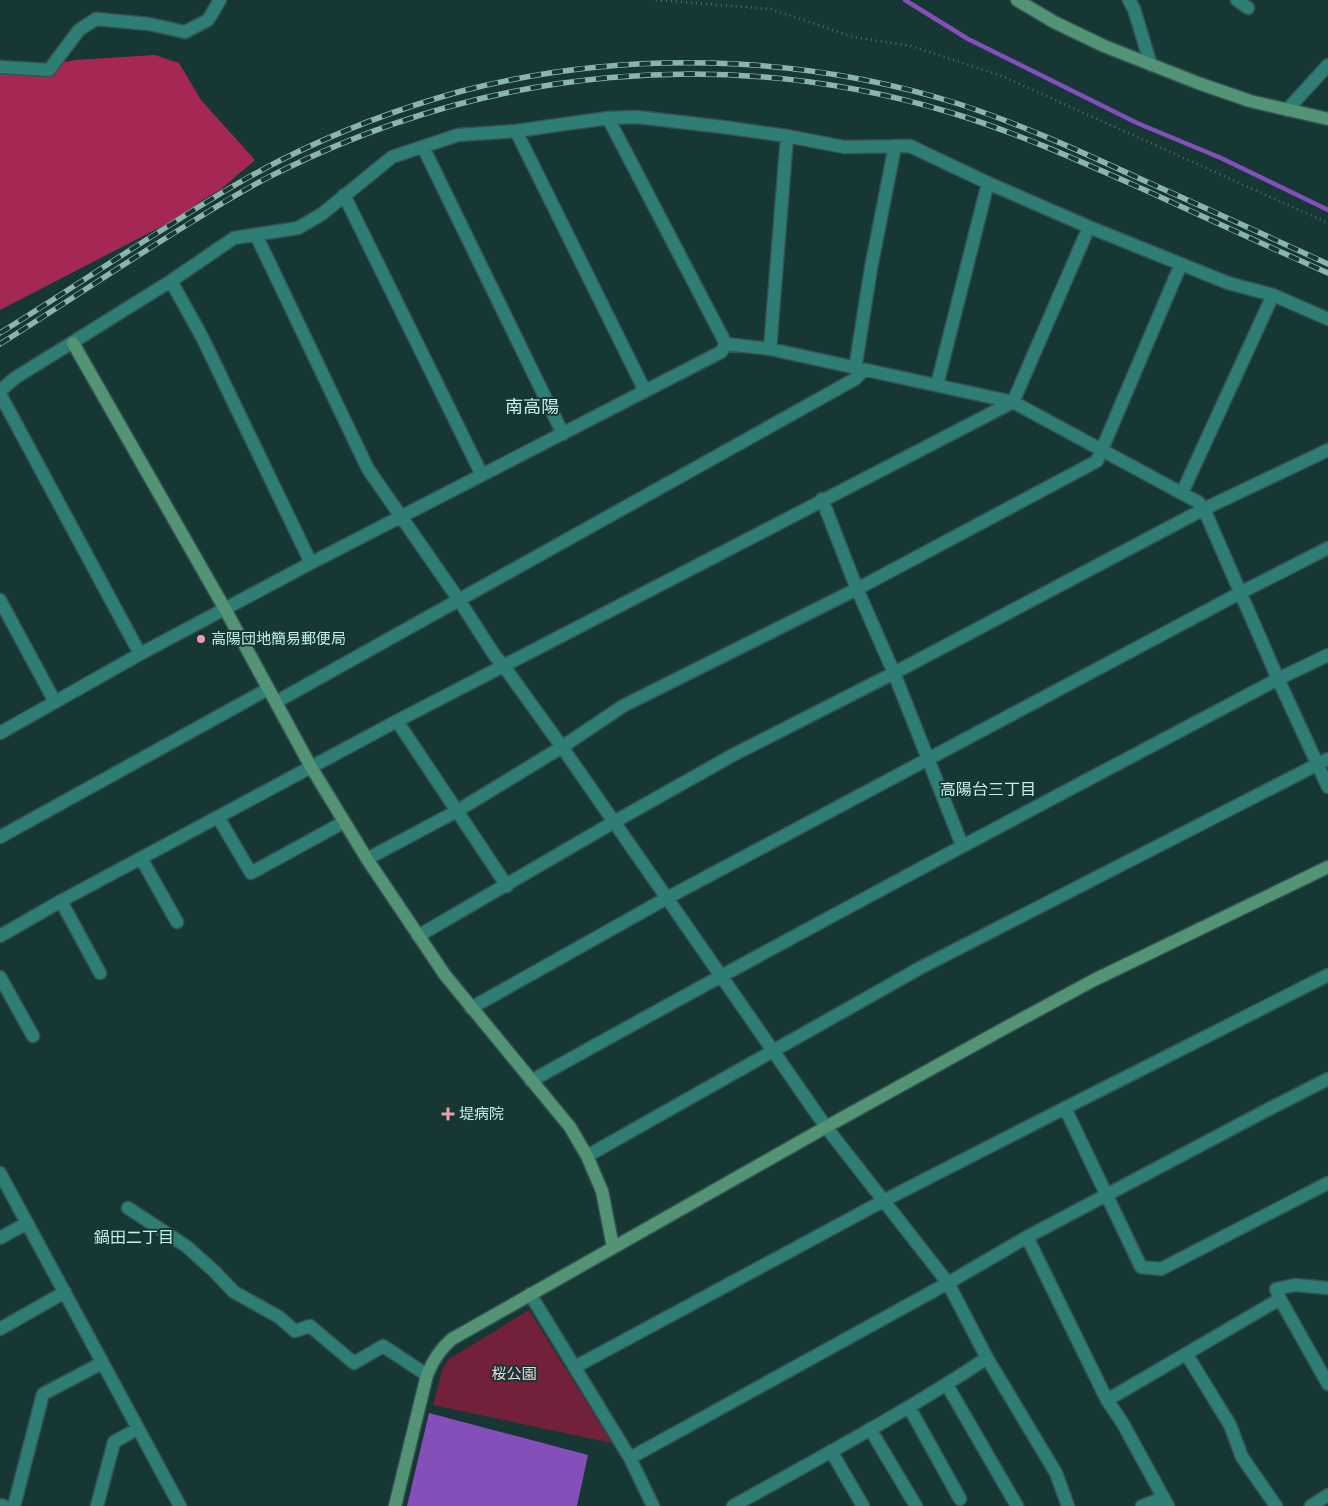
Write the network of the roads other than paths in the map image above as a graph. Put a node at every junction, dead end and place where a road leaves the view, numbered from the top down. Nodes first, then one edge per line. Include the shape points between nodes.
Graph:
1 (220, 0) edge
2 (1017, 0) edge
3 (1129, 0) edge
4 (1151, 65) junction
5 (1328, 65) edge
6 (0, 67) edge
7 (1287, 110) junction
8 (608, 118) junction
9 (1328, 119) edge
10 (516, 131) junction
11 (787, 136) junction
12 (895, 146) junction
13 (423, 147) junction
14 (988, 183) junction
15 (344, 195) junction
16 (1089, 227) junction
17 (256, 235) junction
18 (1181, 264) junction
19 (171, 281) junction
20 (1273, 295) junction
21 (1328, 319) edge
22 (73, 343) junction
23 (726, 344) junction
24 (770, 349) junction
25 (859, 370) junction
26 (937, 385) junction
27 (646, 391) junction
28 (0, 392) edge
29 (1013, 402) junction
30 (563, 434) junction
31 (1102, 450) junction
32 (1328, 450) edge
33 (482, 475) junction
34 (1182, 493) junction
35 (822, 499) junction
36 (1204, 509) junction
37 (401, 517) junction
38 (1328, 548) edge
39 (311, 563) junction
40 (857, 589) junction
41 (1240, 593) junction
42 (0, 600) edge
43 (458, 600) junction
44 (225, 609) junction
45 (140, 654) junction
46 (1328, 655) edge
47 (503, 665) junction
48 (894, 673) junction
49 (1278, 679) junction
50 (268, 689) junction
51 (55, 702) junction
52 (276, 702) junction
53 (397, 721) junction
54 (0, 733) edge
55 (562, 747) junction
56 (928, 758) junction
57 (1323, 761) edge
58 (311, 767) junction
59 (1328, 787) edge
60 (457, 811) junction
61 (218, 817) junction
62 (344, 822) junction
63 (614, 822) junction
64 (0, 837) edge
65 (962, 845) junction
66 (141, 858) junction
67 (367, 859) junction
68 (1328, 867) edge
69 (507, 886) junction
70 (667, 898) junction
71 (61, 901) junction
72 (177, 922) dead end
73 (0, 936) edge
74 (418, 936) junction
75 (100, 973) dead end
76 (1328, 974) edge
77 (720, 975) junction
78 (0, 977) edge
79 (472, 1008) junction
80 (33, 1036) dead end
81 (773, 1051) junction
82 (1328, 1080) edge
83 (531, 1081) junction
84 (1065, 1108) junction
85 (826, 1127) junction
86 (587, 1156) junction
87 (0, 1173) edge
88 (1328, 1183) edge
89 (1108, 1194) junction
90 (885, 1200) junction
91 (128, 1208) dead end
92 (27, 1223) junction
93 (1027, 1237) junction
94 (0, 1238) edge
95 (613, 1247) junction
96 (948, 1283) junction
97 (1328, 1288) edge
98 (65, 1292) junction
99 (530, 1294) junction
100 (1280, 1299) junction
101 (0, 1329) edge
102 (1187, 1355) junction
103 (987, 1358) junction
104 (102, 1363) junction
105 (575, 1368) junction
106 (427, 1375) junction
107 (1328, 1384) edge
108 (947, 1385) junction
109 (1107, 1400) junction
110 (909, 1407) junction
111 (137, 1429) junction
112 (870, 1429) junction
113 (831, 1452) junction
114 (630, 1458) junction
115 (1328, 1495) edge
116 (960, 1499) dead end
117 (1166, 1502) edge
118 (0, 1505) edge
119 (4, 1506) edge
120 (14, 1506) edge
121 (97, 1506) edge
122 (180, 1506) edge
123 (395, 1506) edge
124 (653, 1506) edge
125 (733, 1506) edge
126 (863, 1506) edge
127 (916, 1506) edge
128 (1017, 1506) edge
129 (1068, 1506) edge
130 (1142, 1506) edge
131 (1276, 1506) edge
132 (1311, 1506) edge

1 - 6 street via 208,20 185,32 149,24 96,19 79,30 49,70
2 - 4 street via 1054,22
3 - 4 street
4 - 7 street via 1250,101
5 - 7 street
7 - 9 street
8 - 10 street
8 - 11 street via 637,118
8 - 23 street
10 - 13 street via 458,135
10 - 27 street
11 - 12 street via 844,147
11 - 24 street
12 - 14 street via 910,146
12 - 25 street via 871,268
13 - 15 street via 392,157
13 - 30 street
14 - 16 street
14 - 26 street
15 - 17 street via 322,214 298,228
15 - 33 street
16 - 18 street
16 - 29 street
17 - 19 street via 234,238
17 - 37 street via 368,469
18 - 20 street via 1228,283
18 - 31 street
19 - 22 street
19 - 39 street via 202,337
20 - 21 street
20 - 34 street
22 - 28 street via 15,378
22 - 44 street
23 - 24 street
23 - 27 street via 721,352
24 - 25 street
25 - 26 street
25 - 43 street via 855,380
26 - 29 street
27 - 30 street
28 - 45 street
29 - 31 street
29 - 35 street
30 - 33 street
31 - 34 street
31 - 40 street via 1098,461
32 - 36 street
33 - 37 street
34 - 36 street
35 - 40 street
35 - 47 street
36 - 41 street
36 - 48 street
37 - 39 street
37 - 43 street
38 - 41 street
39 - 44 street
40 - 48 street
40 - 55 street via 623,706
41 - 49 street
41 - 56 street
42 - 51 street
43 - 47 street
43 - 52 street
44 - 45 street
44 - 50 street
45 - 51 street
46 - 49 street
47 - 53 street
47 - 55 street
48 - 56 street
48 - 63 street via 733,755
49 - 57 street
49 - 65 street
50 - 52 street
50 - 64 street
51 - 54 street
52 - 58 street
53 - 58 street
53 - 60 street
55 - 60 street
55 - 63 street
56 - 65 street
56 - 70 street
57 - 59 street
57 - 81 street via 920,968
58 - 61 street
58 - 62 street
60 - 67 street
60 - 69 street
61 - 62 street via 251,873
61 - 66 street
62 - 67 street
63 - 69 street
63 - 70 street
65 - 77 street
66 - 71 street
66 - 72 street
67 - 74 street
68 - 85 street via 1094,980
69 - 74 street
70 - 77 street
70 - 79 street
71 - 73 street
71 - 75 street
74 - 79 street
76 - 84 street
77 - 81 street
77 - 83 street
78 - 80 street
79 - 83 street
81 - 85 street
81 - 86 street
82 - 89 street
83 - 86 street via 570,1127
84 - 89 street
84 - 90 street
85 - 90 street
85 - 95 street
86 - 95 street via 602,1192
87 - 92 street
88 - 89 street via 1161,1269 1141,1267
89 - 93 street
90 - 96 street
90 - 105 street
91 - 106 street via 186,1246 234,1292 280,1318 295,1331 310,1326 354,1362 383,1346
92 - 94 street
92 - 98 street
93 - 96 street
93 - 109 street
95 - 99 street
96 - 103 street
96 - 114 street
97 - 100 street via 1295,1285 1276,1289
98 - 101 street
98 - 104 street
99 - 105 street
99 - 106 street via 452,1338 441,1348
100 - 102 street
100 - 107 street
102 - 109 street
102 - 131 street via 1230,1425 1242,1457
103 - 108 street
103 - 129 street via 1056,1474
104 - 111 street
104 - 120 street via 43,1394
105 - 114 street
106 - 123 street
108 - 110 street
108 - 128 street
109 - 117 street
110 - 112 street
110 - 116 street
111 - 121 street via 114,1442
111 - 122 street
112 - 113 street
112 - 127 street
113 - 125 street
113 - 126 street
114 - 124 street
115 - 132 street
117 - 130 street
118 - 119 street

